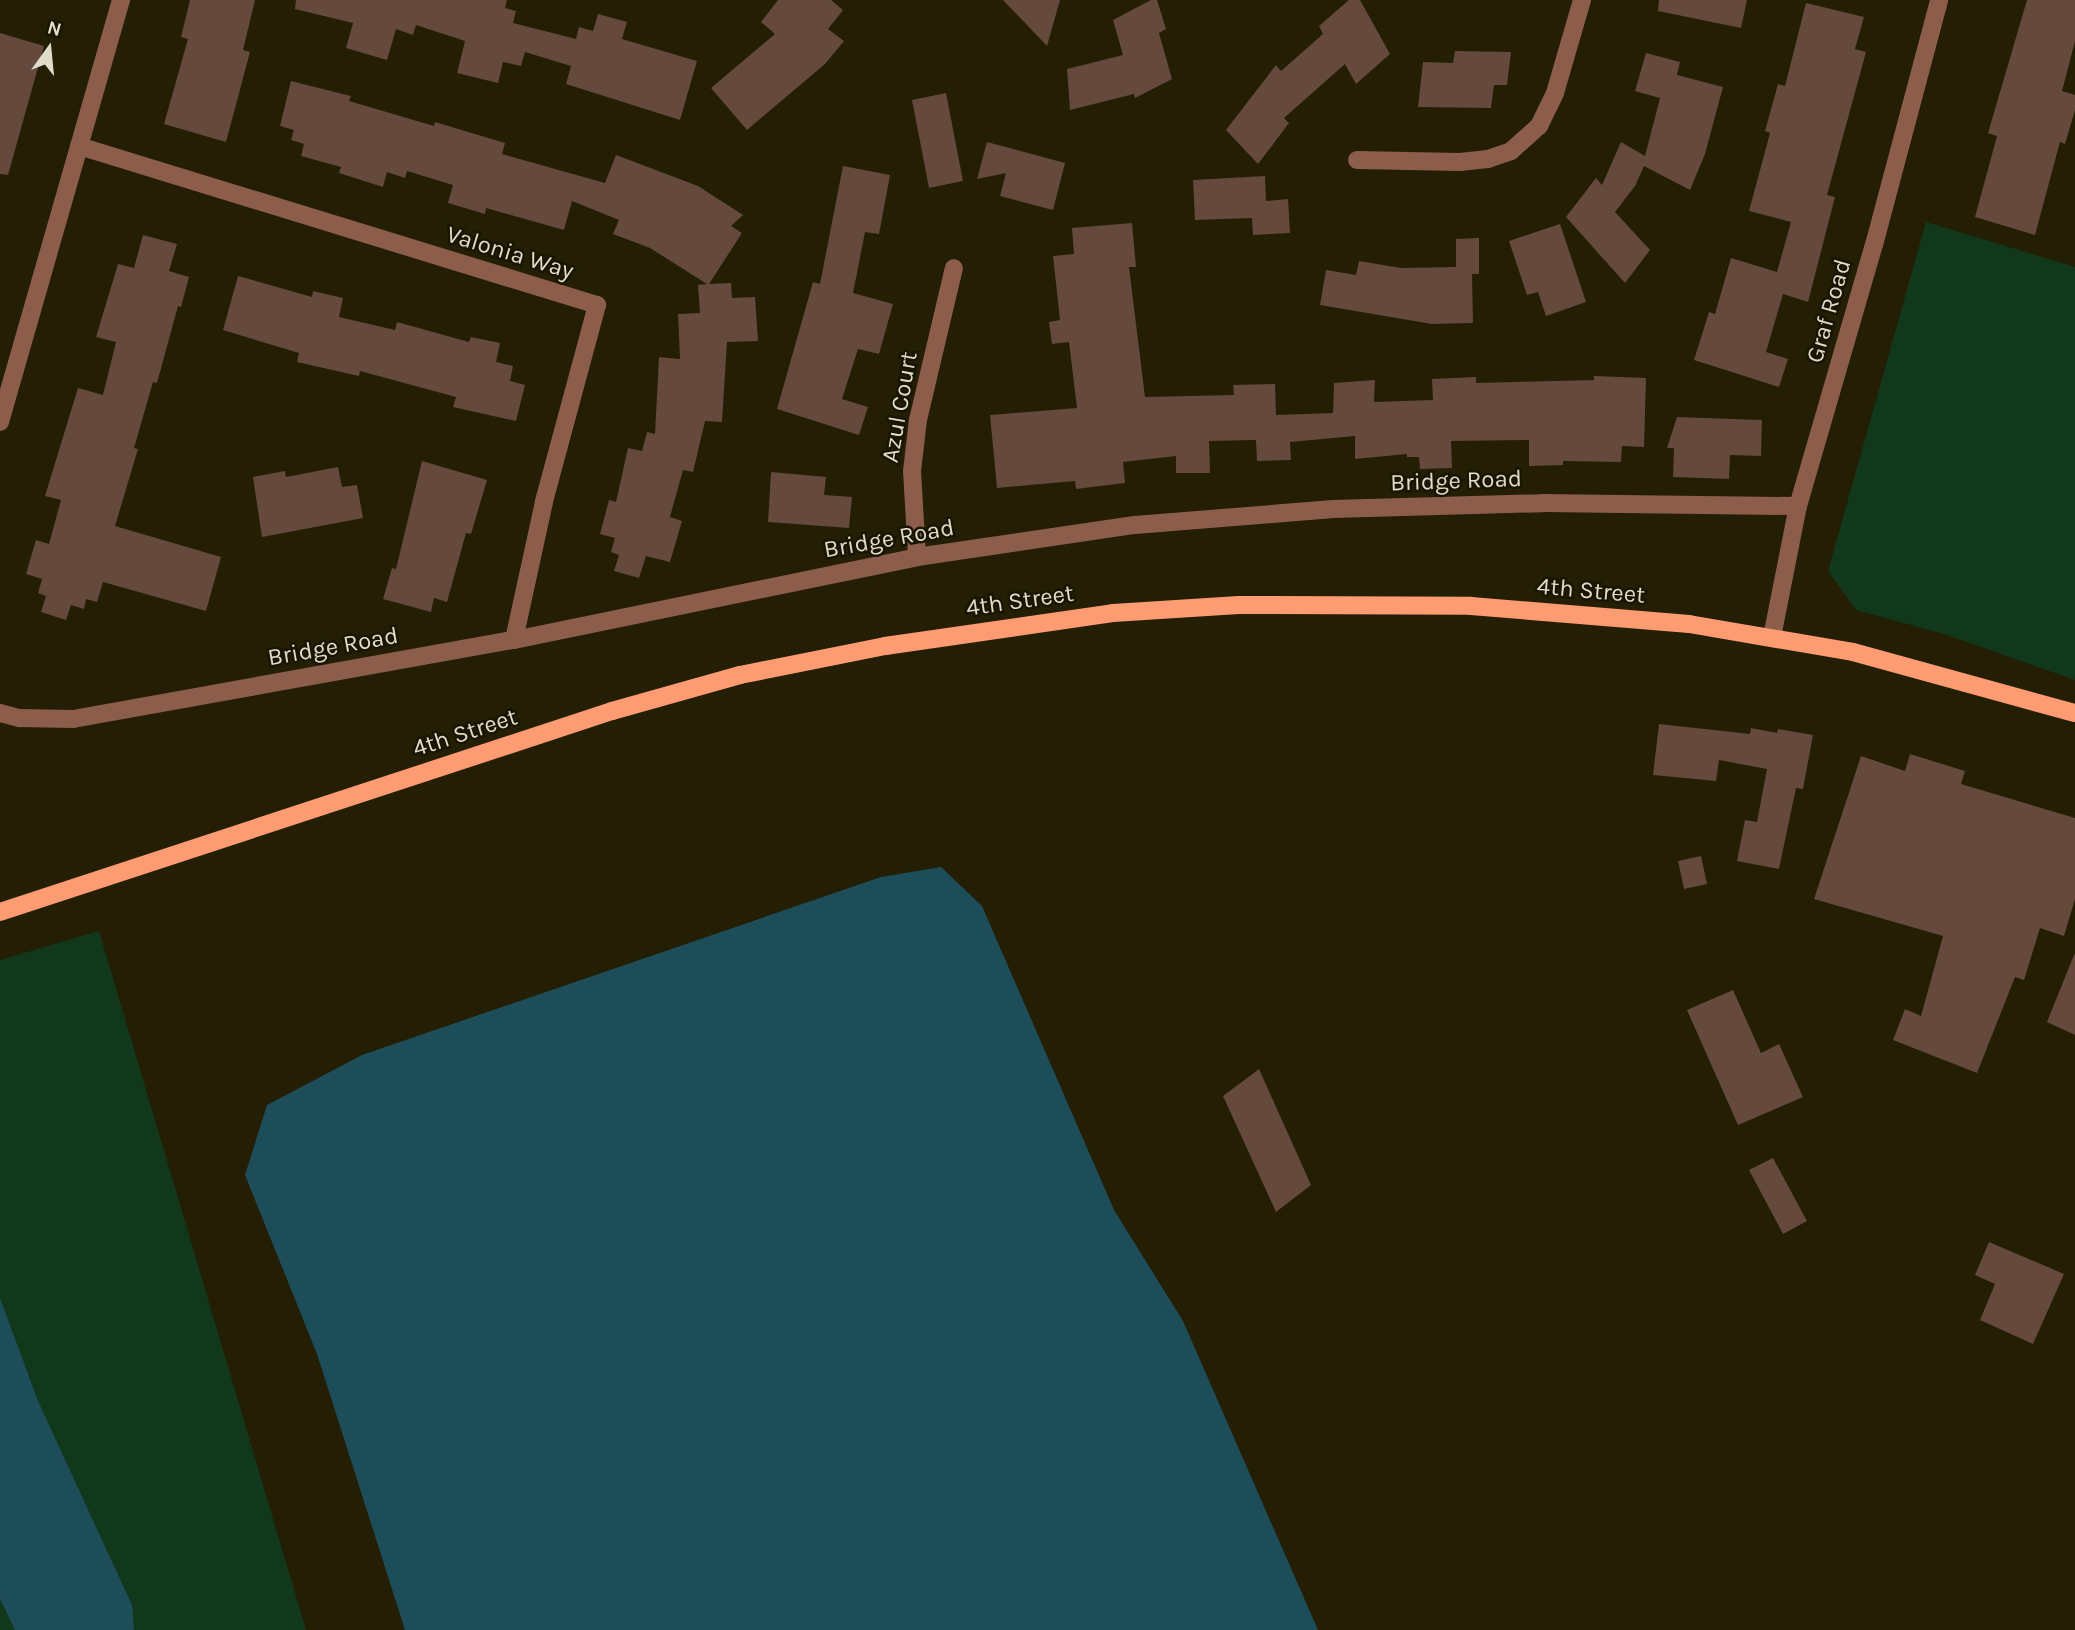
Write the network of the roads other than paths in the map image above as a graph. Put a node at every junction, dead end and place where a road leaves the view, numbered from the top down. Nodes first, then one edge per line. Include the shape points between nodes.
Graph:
1 (121, 0) edge
2 (1582, 0) edge
3 (1939, 0) edge
4 (79, 146) junction
5 (1357, 160) dead end
6 (954, 268) dead end
7 (0, 422) edge
8 (1798, 506) junction
9 (917, 557) junction
10 (1772, 637) junction
11 (514, 640) junction
12 (0, 713) edge
13 (2075, 713) edge
14 (0, 912) edge

1 - 4 street
2 - 5 street via 1550,104 1532,135 1511,151 1460,162
3 - 8 street, Graf Road
4 - 7 street
4 - 11 street, Valonia Way via 597,305 544,502
6 - 9 street, Azul Court via 918,420 912,471
8 - 9 street, Bridge Road via 1544,503 1333,509 1135,525
8 - 10 street, Graf Road
9 - 11 street, Bridge Road
10 - 13 main road, 4th Street via 1896,662
10 - 14 main road, 4th Street via 1689,624 1471,606 1239,605 1113,613 885,646 740,675 612,711
11 - 12 street, Bridge Road via 73,719

